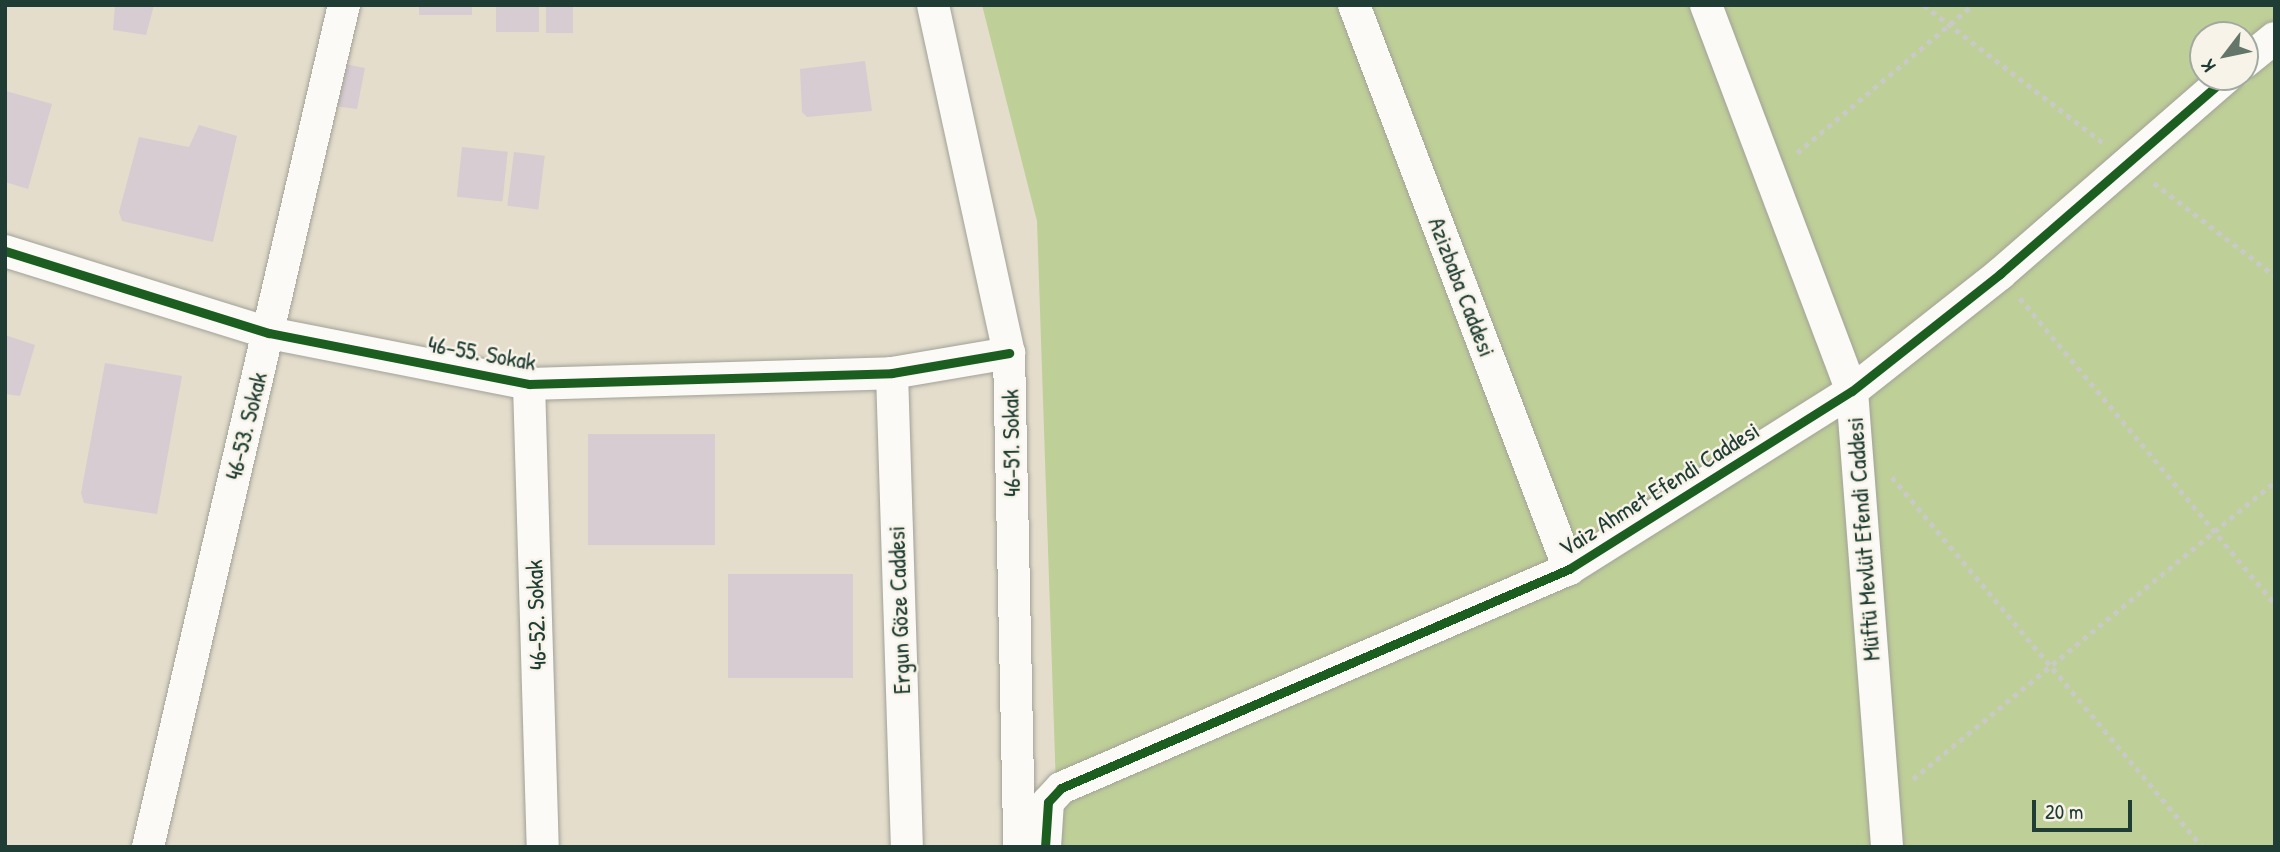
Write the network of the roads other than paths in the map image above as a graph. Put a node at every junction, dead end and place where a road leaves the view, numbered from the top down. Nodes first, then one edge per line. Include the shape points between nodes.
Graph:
1 (344, 5) edge
2 (933, 5) edge
3 (1354, 5) edge
4 (1706, 5) edge
5 (2275, 38) edge
6 (2259, 51) edge
7 (2210, 91) edge
8 (5, 251) edge
9 (269, 333) junction
10 (1009, 353) junction
11 (892, 373) junction
12 (528, 384) junction
13 (1852, 391) junction
14 (1569, 569) junction
15 (1045, 832) edge
16 (148, 847) edge
17 (543, 847) edge
18 (907, 847) edge
19 (1019, 847) edge
20 (1887, 847) edge

1 - 9 street, 46-53. Sokak
2 - 10 street, 46-51. Sokak
3 - 14 street, Azizbaba Caddesi
4 - 13 street, Müftü Mevlüt Efendi Caddesi
5 - 6 street
7 - 13 street, Vaiz Ahmet Efendi Caddesi via 2000,274
8 - 9 street, 46-55. Sokak
9 - 12 street, 46-55. Sokak
9 - 16 street, 46-53. Sokak
10 - 11 street, 46-55. Sokak
10 - 19 street, 46-51. Sokak
11 - 12 street, 46-55. Sokak
11 - 18 street, Ergun Göze Caddesi
12 - 17 street, 46-52. Sokak
13 - 14 street, Vaiz Ahmet Efendi Caddesi
13 - 20 street, Müftü Mevlüt Efendi Caddesi
14 - 15 street, Vaiz Ahmet Efendi Caddesi via 1080,779 1053,795

